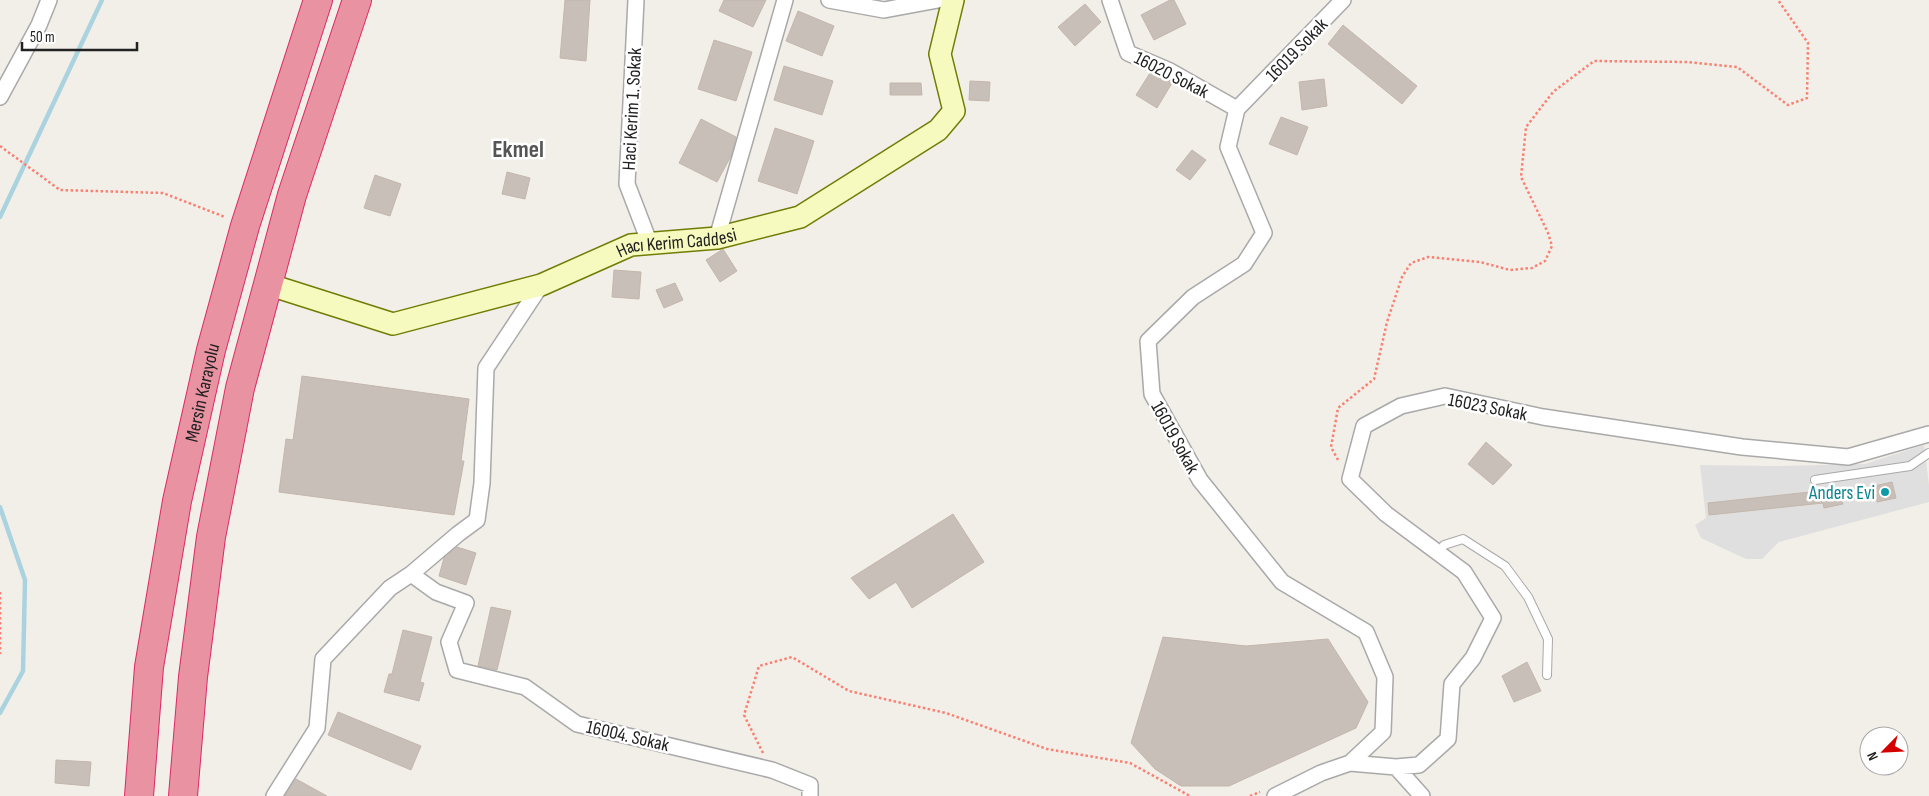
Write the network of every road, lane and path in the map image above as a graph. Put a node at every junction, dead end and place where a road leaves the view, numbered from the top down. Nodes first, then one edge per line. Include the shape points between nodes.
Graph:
1 (49, 0) edge
2 (318, 0) edge
3 (357, 0) edge
4 (636, 0) edge
5 (785, 0) edge
6 (829, 0) edge
7 (938, 0) edge
8 (953, 0) edge
9 (1110, 0) edge
10 (1343, 0) edge
11 (1778, 0) edge
12 (0, 97) edge
13 (1237, 109) junction
14 (0, 146) edge
15 (245, 226) junction
16 (718, 238) junction
17 (650, 244) junction
18 (267, 284) junction
19 (541, 285) junction
20 (1929, 434) edge
21 (1929, 453) edge
22 (1350, 479) junction
23 (1815, 480) dead end
24 (1439, 553) junction
25 (411, 574) junction
26 (0, 592) edge
27 (0, 654) edge
28 (1548, 675) dead end
29 (1350, 763) junction
30 (1396, 767) junction
31 (772, 770) junction
32 (139, 796) edge
33 (183, 796) edge
34 (274, 796) edge
35 (810, 796) edge
36 (1190, 796) edge
37 (1275, 796) edge
38 (1422, 796) edge

1 - 12 street
2 - 15 highway, Mersin Karayolu
3 - 18 highway, Mersin Karayolu via 292,195
4 - 17 street, Haci Kerim 1. Sokak via 627,184
5 - 16 street
6 - 7 street via 884,10
8 - 16 street, Hacı Kerim Caddesi via 940,54 954,112 938,130 800,217
9 - 13 street, 16020 Sokak via 1128,53 1170,71
10 - 13 street, 16019 Sokak
11 - 22 path via 1808,43 1807,98 1788,105 1737,67 1625,60 1594,61 1553,92 1526,127 1521,177 1552,246 1545,261 1532,268 1510,270 1480,262 1428,257 1411,263 1402,277 1387,322 1374,379 1338,408 1331,447
13 - 29 street, 16019 Sokak via 1228,147 1264,233 1244,264 1193,296 1148,341 1152,394 1200,480 1282,582 1366,632 1385,677 1383,732
14 - 15 path via 60,190 163,193
15 - 32 highway, Mersin Karayolu via 211,350 177,501 149,667
16 - 17 street, Hacı Kerim Caddesi
17 - 19 street, Hacı Kerim Caddesi via 631,245
18 - 19 street, Hacı Kerim Caddesi via 393,324
18 - 33 highway, Mersin Karayolu via 240,388 211,537 193,676
19 - 25 street via 486,368 482,483 477,520
20 - 22 street, 16023 Sokak via 1848,457 1742,447 1552,419 1445,396 1400,406 1364,426
21 - 23 lane via 1910,466
22 - 24 street via 1386,514
24 - 28 lane via 1444,545 1463,540 1505,566 1528,597 1548,639
24 - 30 street via 1464,572 1493,618 1472,658 1452,684 1448,739 1419,765
25 - 31 street, 16004. Sokak via 436,592 466,603 449,642 457,670 525,687 577,724
25 - 34 street via 390,588 322,659 317,728
26 - 27 path
29 - 30 street
29 - 37 street via 1321,772
30 - 38 street
31 - 35 street, 16004. Sokak via 810,785
31 - 36 path via 744,715 758,666 792,657 850,691 946,713 1047,750 1130,763

